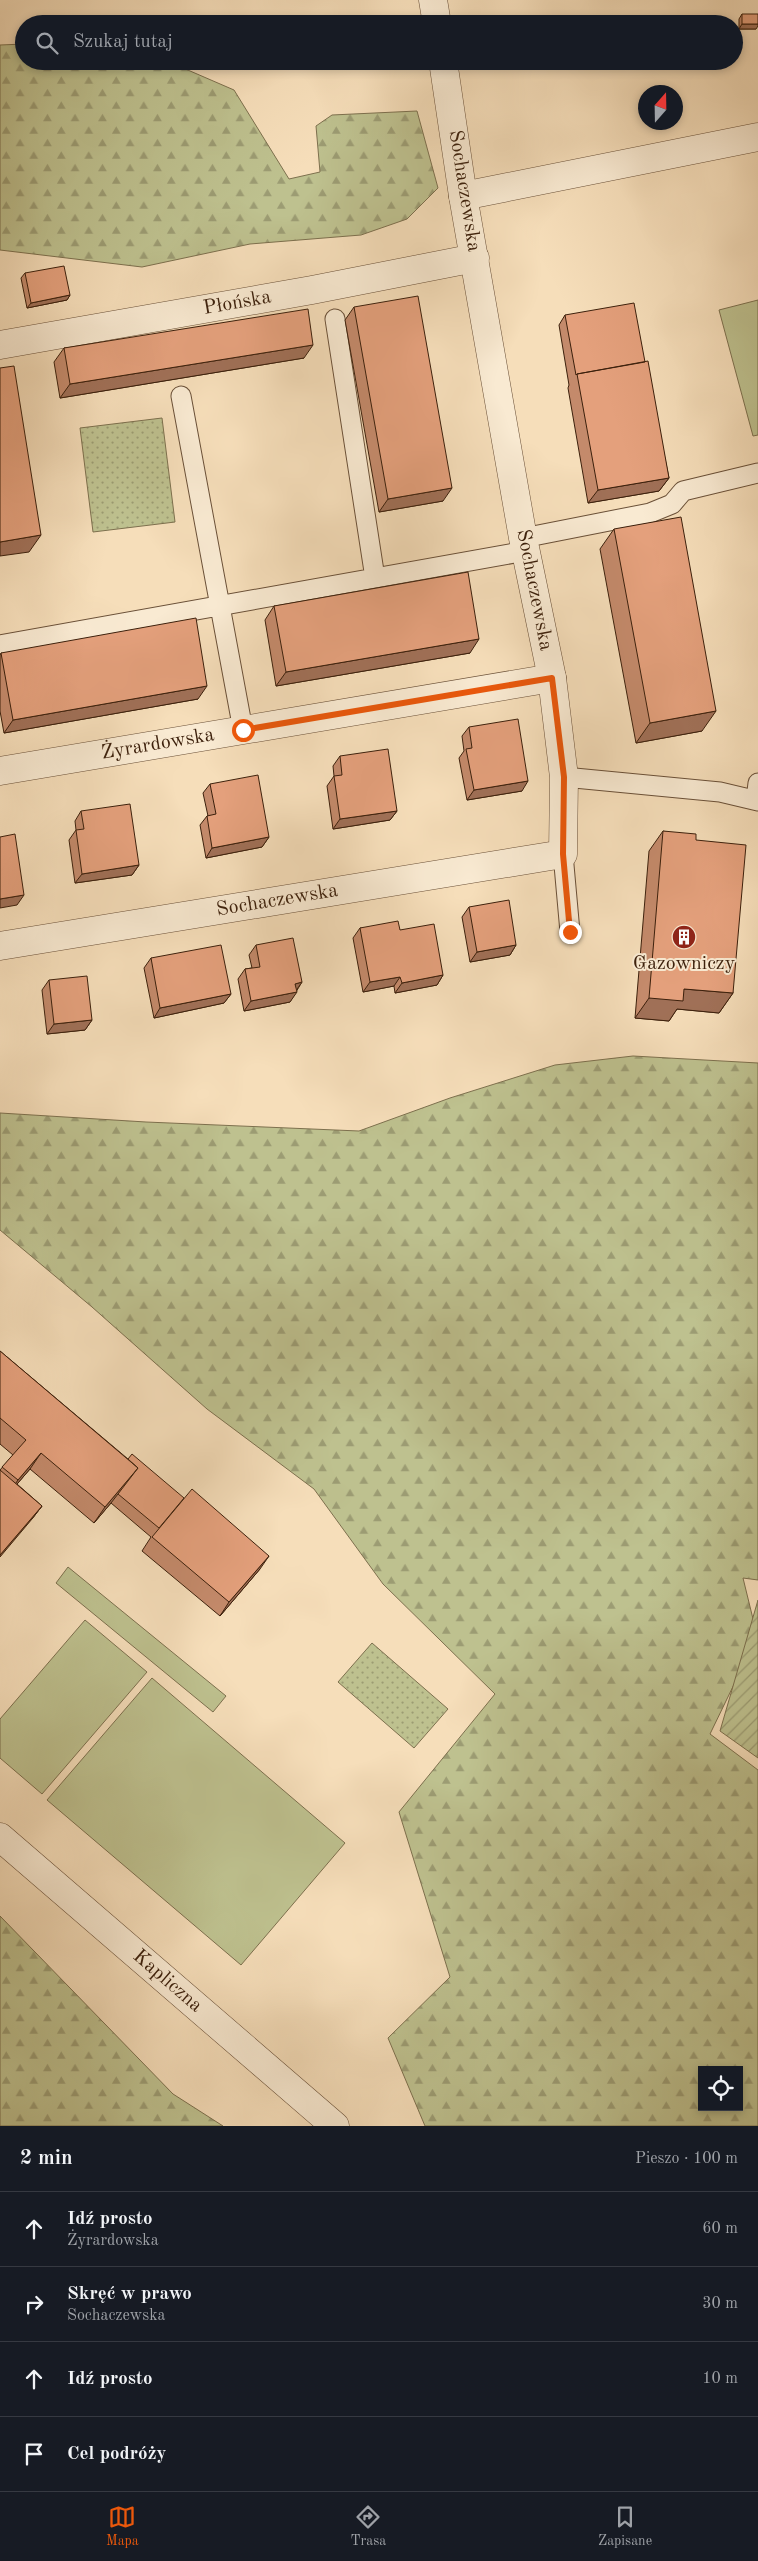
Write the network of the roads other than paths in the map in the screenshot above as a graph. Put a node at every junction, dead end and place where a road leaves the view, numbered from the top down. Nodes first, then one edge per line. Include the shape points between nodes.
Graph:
1 (433, 0) edge
2 (436, 15) edge
3 (444, 70) edge
4 (758, 137) edge
5 (463, 196) junction
6 (475, 258) junction
7 (334, 319) dead end
8 (0, 344) edge
9 (182, 396) dead end
10 (758, 473) edge
11 (525, 544) junction
12 (375, 578) junction
13 (220, 606) junction
14 (0, 645) edge
15 (552, 678) junction
16 (243, 730) junction
17 (0, 771) edge
18 (564, 777) junction
19 (757, 795) edge
20 (563, 854) junction
21 (570, 932) dead end
22 (0, 946) edge
23 (0, 1837) edge
24 (335, 2126) edge

1 - 2 street
3 - 5 street, Sochaczewska
4 - 5 street
5 - 6 street, Sochaczewska
6 - 8 street, Płońska
6 - 11 street, Sochaczewska
7 - 12 lane
9 - 13 lane
10 - 11 lane via 683,491 672,504 650,513
11 - 12 lane
11 - 15 street, Sochaczewska
12 - 13 lane
13 - 14 lane
13 - 16 lane
15 - 16 street, Żyrardowska
15 - 18 street, Sochaczewska
16 - 17 street, Żyrardowska
18 - 19 lane
18 - 20 street, Sochaczewska
20 - 21 lane
20 - 22 street, Sochaczewska
23 - 24 street, Kapliczna

